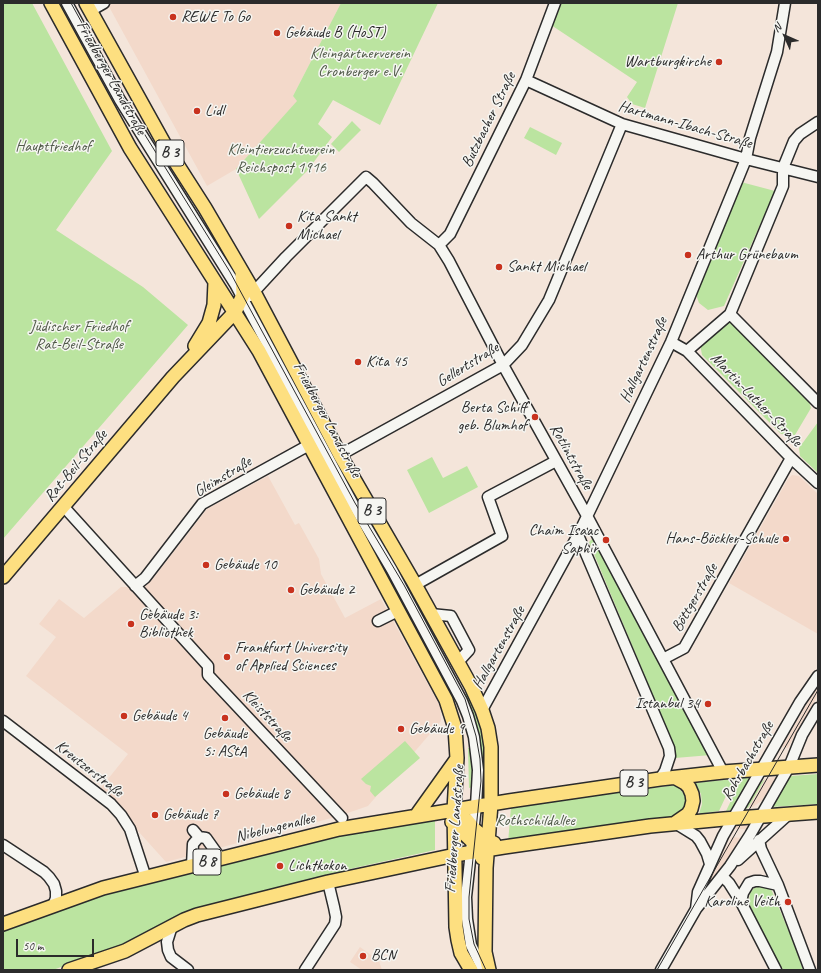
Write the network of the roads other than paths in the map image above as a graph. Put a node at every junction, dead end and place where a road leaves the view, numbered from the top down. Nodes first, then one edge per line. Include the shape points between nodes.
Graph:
1 (51, 3) edge
2 (67, 3) edge
3 (104, 3) edge
4 (555, 3) edge
5 (785, 3) edge
6 (88, 7) edge
7 (526, 80) junction
8 (818, 122) edge
9 (622, 124) junction
10 (746, 159) junction
11 (783, 168) junction
12 (818, 177) edge
13 (438, 245) junction
14 (242, 272) junction
15 (215, 282) junction
16 (254, 292) junction
17 (243, 300) junction
18 (235, 312) junction
19 (730, 314) junction
20 (671, 342) junction
21 (687, 351) junction
22 (503, 365) junction
23 (173, 377) junction
24 (818, 403) edge
25 (308, 445) junction
26 (340, 455) junction
27 (791, 458) junction
28 (556, 461) junction
29 (818, 483) edge
30 (64, 507) junction
31 (586, 514) junction
32 (578, 535) junction
33 (3, 577) edge
34 (135, 586) junction
35 (416, 586) junction
36 (398, 611) junction
37 (378, 621) dead end
38 (663, 659) junction
39 (818, 676) edge
40 (818, 708) edge
41 (482, 710) junction
42 (3, 721) edge
43 (457, 758) junction
44 (818, 765) edge
45 (789, 767) junction
46 (760, 769) junction
47 (723, 772) junction
48 (676, 778) junction
49 (660, 779) junction
50 (525, 798) joint
51 (491, 804) junction
52 (476, 806) junction
53 (454, 810) junction
54 (440, 812) junction
55 (818, 812) edge
56 (789, 814) junction
57 (416, 816) junction
58 (761, 816) junction
59 (342, 818) dead end
60 (733, 818) junction
61 (675, 823) junction
62 (455, 825) junction
63 (758, 840) junction
64 (479, 844) junction
65 (3, 845) edge
66 (455, 855) junction
67 (221, 859) junction
68 (710, 864) junction
69 (192, 866) junction
70 (730, 866) junction
71 (722, 876) junction
72 (146, 878) junction
73 (328, 882) junction
74 (778, 886) junction
75 (741, 902) junction
76 (53, 906) junction
77 (696, 909) junction
78 (3, 924) edge
79 (172, 926) junction
80 (69, 970) edge
81 (188, 970) edge
82 (305, 970) edge
83 (471, 970) edge
84 (483, 970) edge
85 (489, 970) edge
86 (661, 970) edge
87 (776, 970) edge
88 (810, 970) edge

1 - 15 main road, Friedberger Landstraße / B 3 via 130,148
2 - 17 street, Friedberger Landstraße via 130,116
3 - 6 street
4 - 7 street, Butzbacher Straße
5 - 10 street, Hallgartenstraße via 777,52 750,138
6 - 14 main road, Friedberger Landstraße / B 3 via 166,147
7 - 9 street, Hartmann-Ibach-Straße
7 - 13 street, Butzbacher Straße via 450,234
8 - 11 street via 794,141
9 - 10 street, Hartmann-Ibach-Straße
9 - 22 street, Gellertstraße via 549,300 522,344
10 - 11 street, Hartmann-Ibach-Straße
10 - 20 street, Hallgartenstraße
11 - 12 street, Hartmann-Ibach-Straße
11 - 19 street via 783,186
13 - 16 street, Rotlintstraße via 411,223 366,177
13 - 22 street, Rotlintstraße via 450,261
14 - 16 main road, Friedberger Landstraße / B 3
14 - 17 main road
15 - 18 main road, Friedberger Landstraße / B 3
15 - 23 main road, Rat-Beil-Straße via 214,305 209,323
16 - 17 street
16 - 26 main road, Friedberger Landstraße / B 3
17 - 18 main road, Rat-Beil-Straße
17 - 52 street, Friedberger Landstraße via 352,504 396,575 462,701 471,725 477,760
18 - 23 main road, Rat-Beil-Straße
18 - 25 main road, Friedberger Landstraße / B 3 via 259,351
19 - 21 street
19 - 24 street
20 - 21 street, Martin-Luther-Straße
20 - 31 street, Hallgartenstraße
21 - 27 street, Martin-Luther-Straße
22 - 26 street, Gellertstraße
22 - 28 street, Rotlintstraße
23 - 30 main road, Rat-Beil-Straße
25 - 34 street, Gleimstraße via 202,504 145,578
25 - 36 main road, Friedberger Landstraße / B 3
26 - 35 main road, Friedberger Landstraße / B 3
27 - 29 street, Martin-Luther-Straße
27 - 38 street, Böttgerstraße via 684,648
28 - 31 street, Rotlintstraße
28 - 35 street via 488,497 502,536
30 - 33 main road, Rat-Beil-Straße
30 - 34 street, Kleiststraße
31 - 32 street, Hallgartenstraße
31 - 38 street, Rotlintstraße
32 - 41 street, Hallgartenstraße
32 - 49 street via 669,748 670,756
34 - 59 street, Kleiststraße via 208,666 208,675
35 - 41 main road, Friedberger Landstraße / B 3
36 - 37 street
36 - 43 main road, Friedberger Landstraße / B 3 via 446,700 455,728
38 - 47 street, Rotlintstraße
39 - 46 street, Rohrbachstraße
40 - 45 street, Rohrbachstraße via 802,735
41 - 51 main road, Friedberger Landstraße / B 3 via 491,747
42 - 72 street, Kreutzerstraße via 111,804 130,829
43 - 53 main road, Friedberger Landstraße / B 3
43 - 57 main road
44 - 45 main road, B 3
45 - 46 main road, B 3
45 - 58 street, Rohrbachstraße
46 - 47 main road, B 3
46 - 60 street, Rohrbachstraße
47 - 48 main road, B 3
48 - 49 main road, B 3
48 - 61 main road via 689,788 693,801 688,814
49 - 50 main road, B 3
50 - 51 main road, B 8
51 - 52 main road, Nibelungenallee / B 8
51 - 64 main road, Friedberger Landstraße
52 - 53 main road, Nibelungenallee / B 8
52 - 64 street, Friedberger Landstraße
53 - 54 main road, Nibelungenallee / B 8
53 - 62 main road, Friedberger Landstraße
53 - 64 main road via 464,817
54 - 57 main road, Nibelungenallee / B 8
54 - 62 main road
55 - 56 main road
56 - 58 main road
56 - 63 street, Rohrbachstraße
57 - 67 main road, Nibelungenallee / B 8 via 338,829
58 - 60 main road
58 - 70 street, Rohrbachstraße
60 - 61 main road
60 - 68 street, Rohrbachstraße
61 - 64 main road via 504,846
61 - 68 street via 696,836
62 - 64 main road
62 - 66 main road, Friedberger Landstraße
63 - 70 street, Rohrbachstraße
63 - 74 street
64 - 66 main road
64 - 84 street, Friedberger Landstraße via 466,897 471,945
64 - 85 main road, Friedberger Landstraße via 486,868 485,952
65 - 76 street via 49,877 56,891
66 - 73 main road
66 - 83 main road, Friedberger Landstraße via 456,927 461,953
67 - 69 main road, Nibelungenallee / B 8
67 - 69 street via 206,838 196,833
68 - 77 street, Rohrbachstraße via 698,892
69 - 72 main road, Nibelungenallee / B 8
70 - 71 street, Rohrbachstraße
71 - 75 street
71 - 77 street, Rohrbachstraße
72 - 76 main road, Nibelungenallee / B 8 via 103,888
73 - 79 main road via 197,915
73 - 82 street via 336,917 335,924
74 - 75 street via 760,881 749,883
74 - 88 street
75 - 87 street
76 - 78 main road, Nibelungenallee / B 8
77 - 86 street, Rohrbachstraße
79 - 80 main road via 125,951
79 - 81 street via 167,942 168,950 171,957

